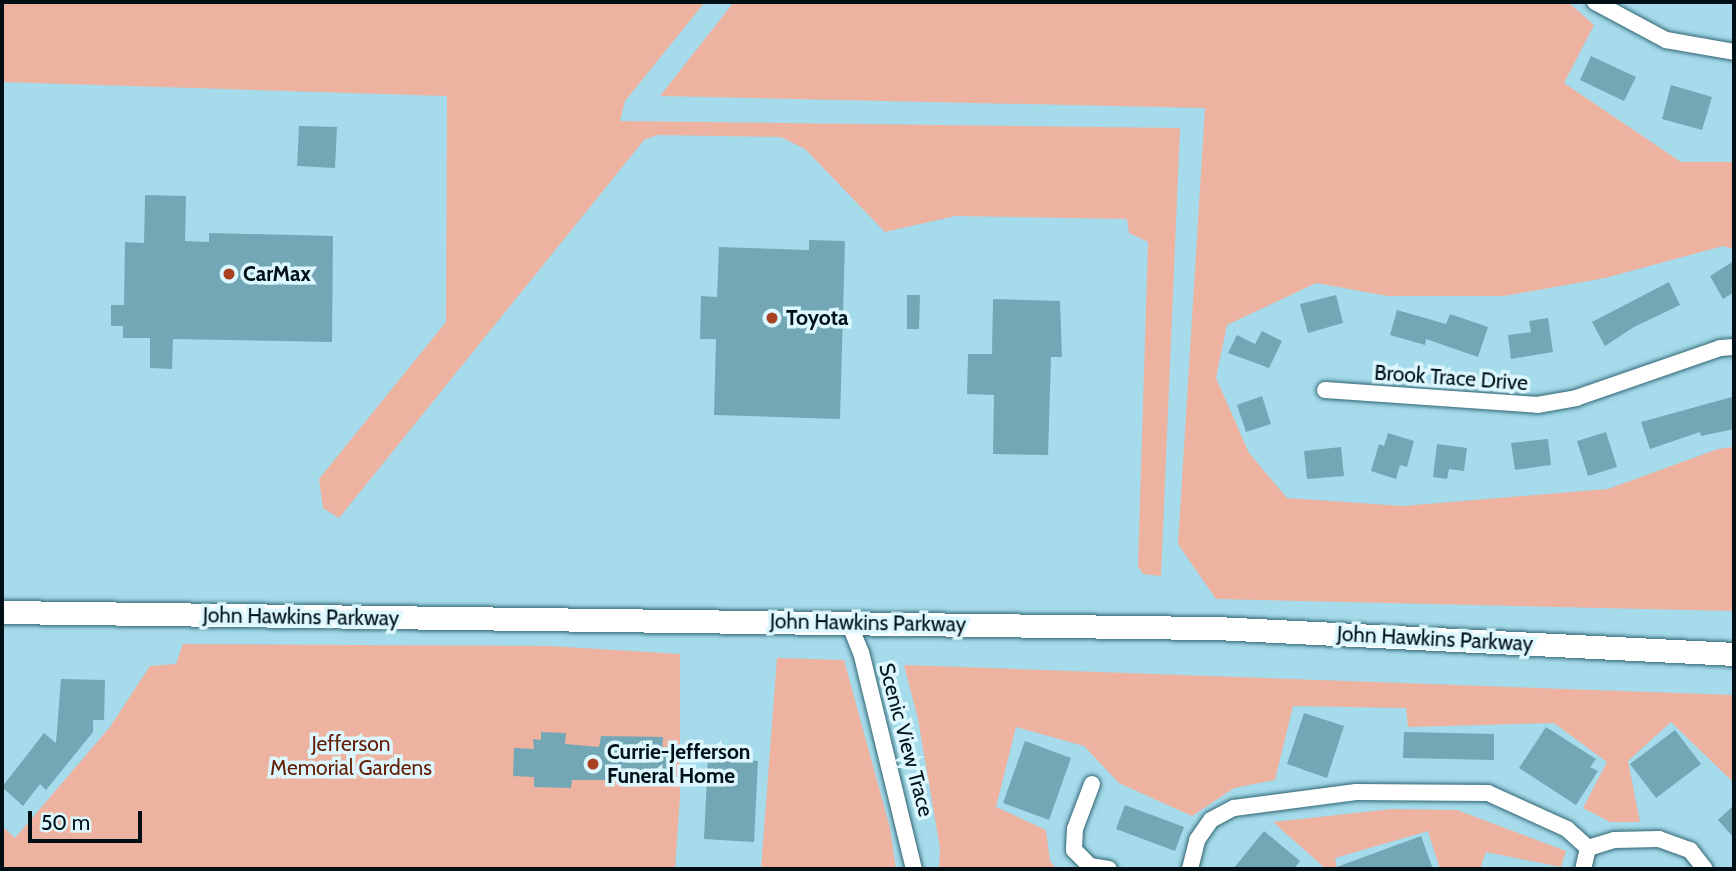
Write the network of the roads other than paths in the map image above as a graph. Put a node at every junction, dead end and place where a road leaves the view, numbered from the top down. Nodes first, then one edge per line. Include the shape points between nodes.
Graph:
1 (1595, 2) edge
2 (1734, 52) edge
3 (1734, 347) edge
4 (1325, 390) dead end
5 (2, 612) edge
6 (849, 623) junction
7 (1734, 654) edge
8 (1092, 784) dead end
9 (1588, 848) junction
10 (914, 869) edge
11 (1109, 869) edge
12 (1190, 869) edge
13 (1583, 869) edge
14 (1704, 869) edge

1 - 2 street via 1666,40
3 - 4 street, Brook Trace Drive via 1576,398 1537,405
5 - 6 main road, John Hawkins Parkway
6 - 7 main road, John Hawkins Parkway via 1216,628
6 - 10 street, Scenic View Trace via 861,652
8 - 11 street via 1074,829 1074,850 1090,866
9 - 12 street via 1567,830 1488,793 1356,792 1234,808 1211,820 1197,840
9 - 13 street
9 - 14 street via 1614,840 1659,839 1690,850

